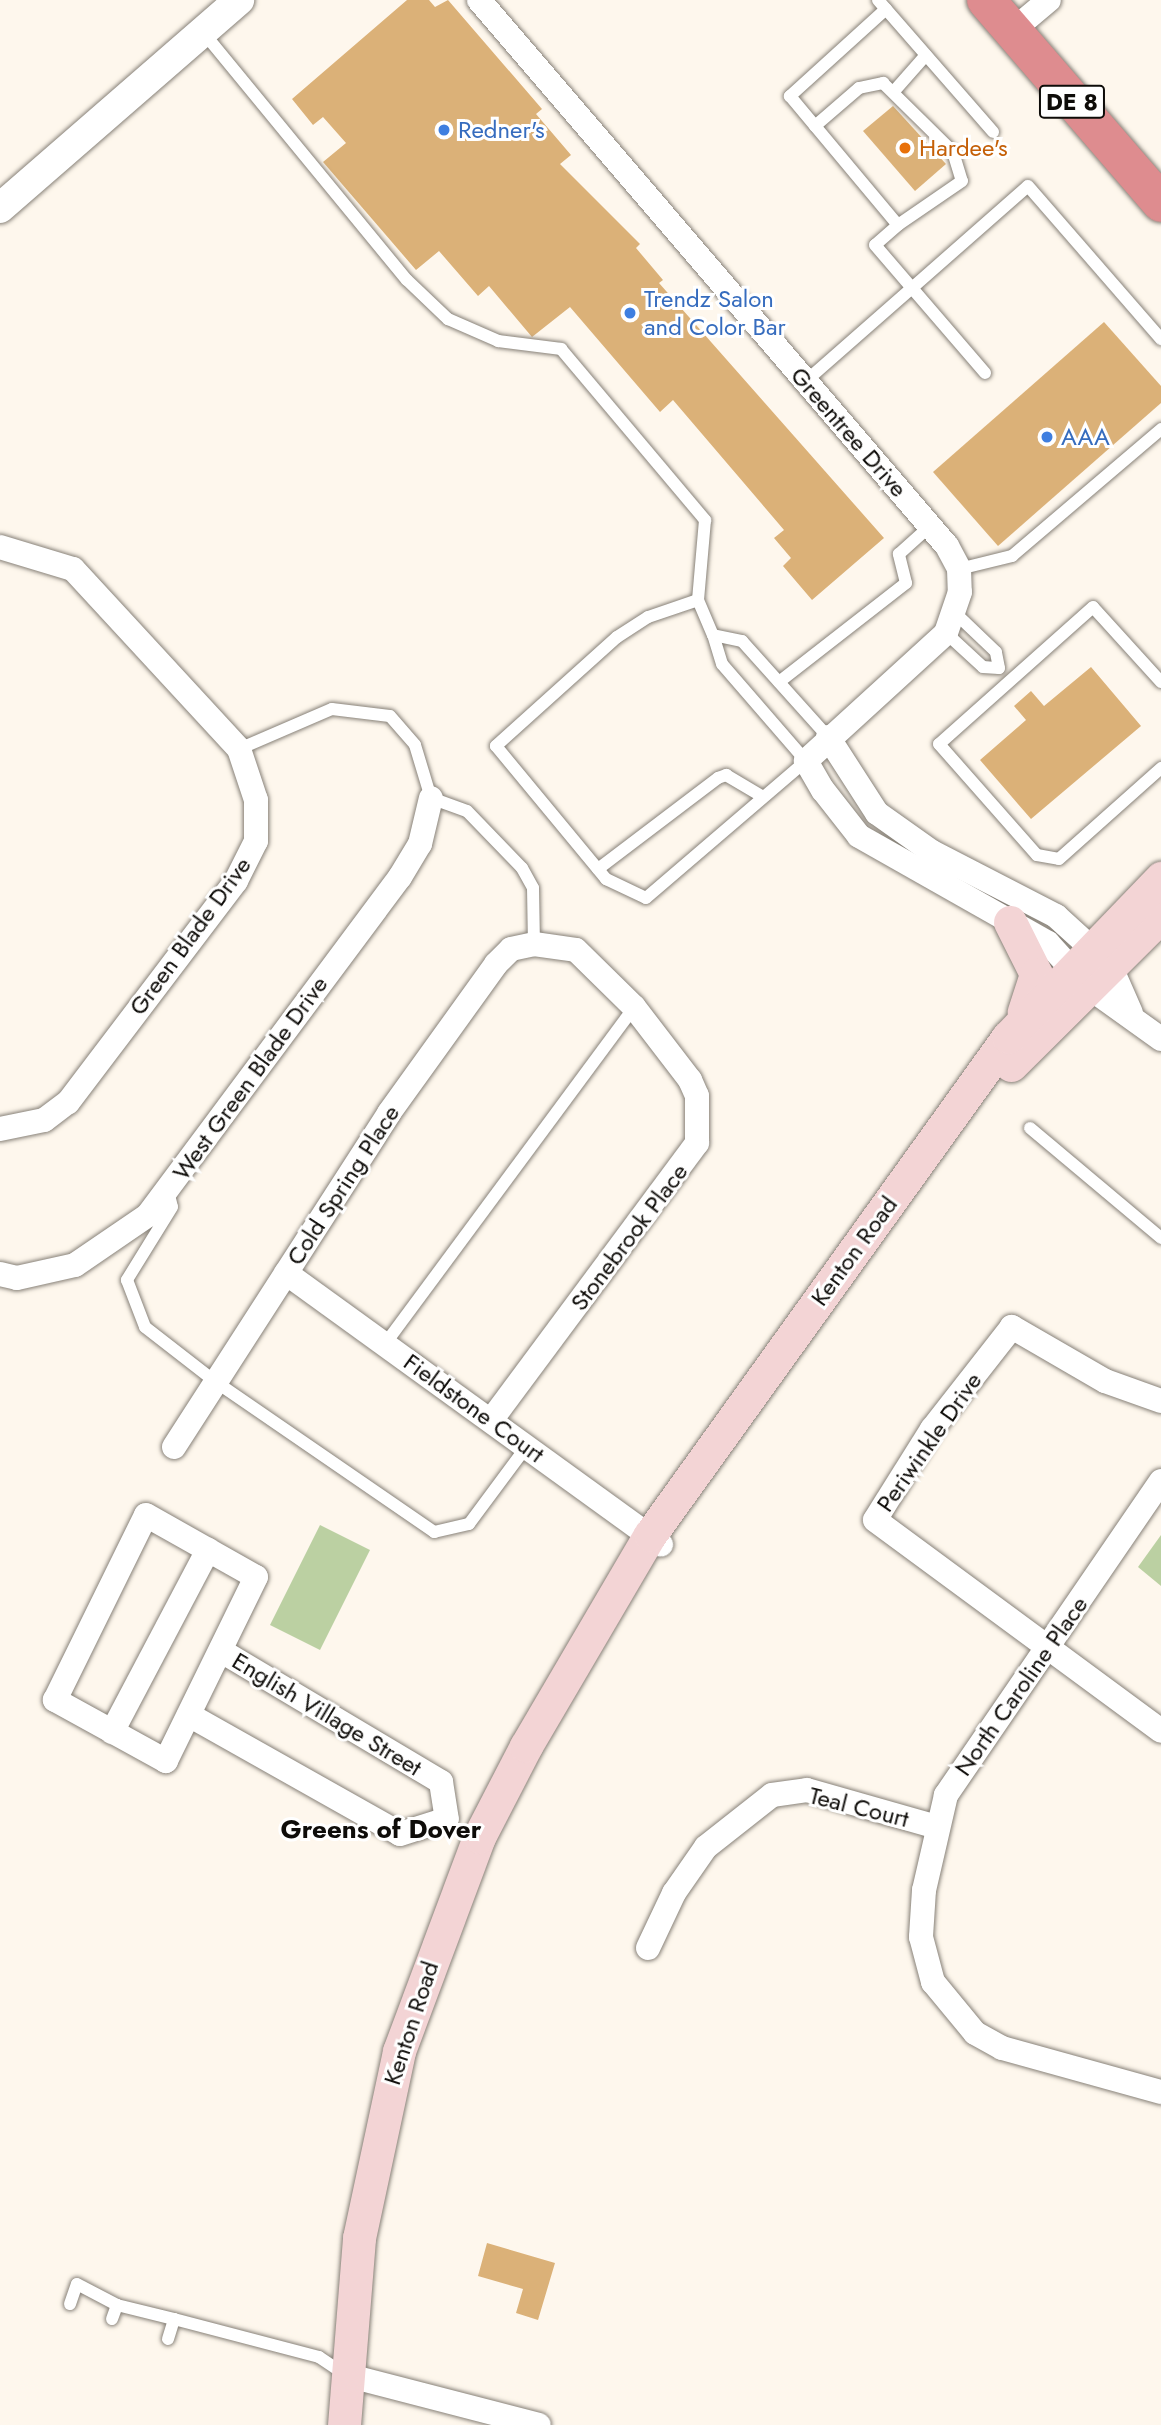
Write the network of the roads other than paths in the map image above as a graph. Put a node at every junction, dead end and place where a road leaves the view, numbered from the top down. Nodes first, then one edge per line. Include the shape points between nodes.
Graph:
1 (239, 0) edge
2 (479, 0) edge
3 (986, 0) edge
4 (1049, 0) edge
5 (882, 5) edge
6 (202, 32) junction
7 (1012, 32) junction
8 (926, 55) junction
9 (896, 89) junction
10 (815, 126) junction
11 (993, 132) dead end
12 (1159, 198) edge
13 (0, 208) edge
14 (898, 225) junction
15 (912, 288) junction
16 (1161, 339) edge
17 (985, 373) dead end
18 (806, 382) junction
19 (1161, 429) edge
20 (930, 526) junction
21 (0, 547) edge
22 (959, 569) junction
23 (698, 600) junction
24 (951, 623) junction
25 (712, 635) junction
26 (999, 668) junction
27 (1010, 680) junction
28 (779, 682) junction
29 (1161, 682) edge
30 (828, 737) junction
31 (239, 749) junction
32 (806, 761) junction
33 (1161, 768) edge
34 (763, 797) junction
35 (431, 798) junction
36 (598, 869) junction
37 (1161, 878) edge
38 (1161, 916) edge
39 (1010, 922) junction
40 (534, 944) junction
41 (1089, 966) junction
42 (634, 1007) junction
43 (1008, 1037) junction
44 (1161, 1039) edge
45 (1030, 1128) dead end
46 (0, 1129) edge
47 (167, 1191) junction
48 (1161, 1238) edge
49 (286, 1273) junction
50 (0, 1274) edge
51 (385, 1344) junction
52 (215, 1382) junction
53 (1161, 1401) edge
54 (491, 1420) junction
55 (527, 1446) junction
56 (174, 1447) dead end
57 (1161, 1481) edge
58 (655, 1539) junction
59 (208, 1550) junction
60 (1049, 1646) junction
61 (223, 1652) junction
62 (189, 1715) junction
63 (112, 1731) junction
64 (1161, 1731) edge
65 (447, 1819) junction
66 (937, 1827) junction
67 (479, 1837) junction
68 (648, 1948) dead end
69 (1161, 2092) edge
70 (70, 2304) dead end
71 (117, 2305) junction
72 (112, 2319) dead end
73 (174, 2319) junction
74 (168, 2339) dead end
75 (346, 2375) junction
76 (344, 2425) edge
77 (539, 2425) edge

1 - 6 street
2 - 18 street, Greentree Drive
3 - 7 highway, DE 8
4 - 7 street
5 - 8 lane
5 - 10 lane via 790,96
6 - 13 street
6 - 23 lane via 407,280 448,319 498,341 561,349 705,520
7 - 12 highway, DE 8
8 - 9 lane
8 - 11 lane
9 - 10 lane via 883,83 859,88
9 - 14 lane via 962,171 962,181 942,199
10 - 14 lane
14 - 15 lane via 875,245
15 - 16 lane via 1028,186
15 - 17 lane
15 - 18 lane
18 - 20 street, Greentree Drive
19 - 22 lane via 1012,556
20 - 22 street, Greentree Drive
20 - 28 lane via 898,554 906,583
21 - 31 street, Green Blade Drive via 73,569
22 - 24 street
23 - 25 lane
23 - 36 lane via 648,617 617,637 496,746
24 - 26 lane via 996,652
24 - 26 lane via 984,667
24 - 30 street
25 - 28 lane via 742,641
25 - 32 lane via 722,664
26 - 27 lane
27 - 29 lane via 1093,607
27 - 33 lane via 939,744 1037,855 1059,859
28 - 30 lane
30 - 32 street
30 - 41 street via 865,797 896,828 1034,902
31 - 35 lane via 332,709 377,710 415,744
31 - 46 street, Green Blade Drive via 256,800 256,841 236,881 68,1102 44,1120
32 - 34 lane
32 - 39 street via 859,836
34 - 36 lane via 726,775 718,778
34 - 36 lane via 646,898 630,895
35 - 40 lane via 467,811 522,868 533,888
35 - 47 street, West Green Blade Drive via 420,844 400,877
37 - 41 main road, Kenton Road
38 - 41 main road, Kenton Road
39 - 41 street
39 - 43 main road via 1036,974 1032,998
40 - 42 street, Stonebrook Place via 576,950
40 - 49 street, Cold Spring Place via 511,949 496,964
41 - 43 main road, Kenton Road
41 - 44 street
41 - 58 main road, Kenton Road via 911,1194
42 - 51 lane
42 - 54 street, Stonebrook Place via 690,1080 697,1096 697,1143
43 - 58 main road, Kenton Road
45 - 48 lane
47 - 50 street, West Green Blade Drive via 117,1241 75,1265 17,1278
47 - 52 lane via 172,1207 127,1280 145,1327
49 - 51 street, Fieldstone Court
49 - 52 street, Cold Spring Place
51 - 54 street, Fieldstone Court
52 - 55 lane via 434,1532 469,1524
52 - 56 street, Cold Spring Place
53 - 60 street, Periwinkle Drive via 1105,1381 1012,1327 932,1430 875,1520
54 - 55 street, Fieldstone Court
55 - 58 street, Fieldstone Court
57 - 60 street, North Caroline Place
58 - 67 main road, Kenton Road via 581,1651
59 - 61 street via 256,1577
59 - 63 street
59 - 63 street via 146,1516 55,1700
60 - 64 street
60 - 66 street, North Caroline Place via 967,1758
61 - 62 street
61 - 65 street, English Village Street via 440,1782
62 - 63 street via 166,1761
62 - 65 street via 400,1834
65 - 67 street
66 - 68 street, Teal Court via 807,1790 772,1795 706,1847 674,1893
66 - 69 street, North Caroline Place via 921,1937 933,1982 951,2009 1002,2048
67 - 75 main road, Kenton Road via 399,2051 375,2147
70 - 71 lane via 77,2284
71 - 72 lane
71 - 73 lane
73 - 74 lane
73 - 75 lane via 319,2357
75 - 76 main road, Kenton Road
75 - 77 street

